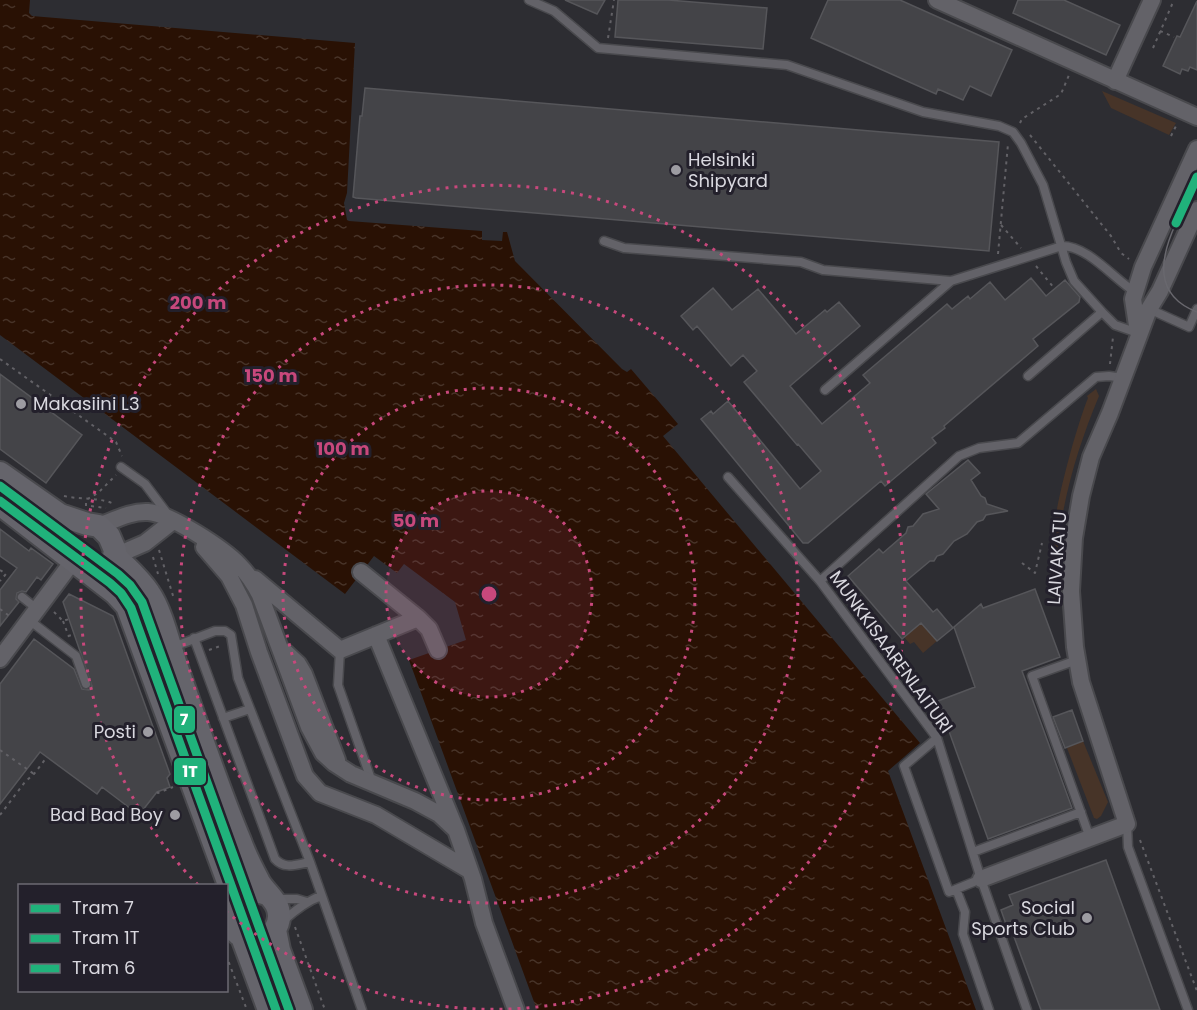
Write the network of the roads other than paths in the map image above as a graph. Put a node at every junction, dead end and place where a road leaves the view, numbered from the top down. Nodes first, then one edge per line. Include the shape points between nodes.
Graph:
1 (529, 0) edge
2 (1152, 0) edge
3 (943, 1) edge
4 (1115, 81) junction
5 (1197, 117) edge
6 (1197, 148) edge
7 (1197, 210) edge
8 (604, 241) dead end
9 (1062, 246) junction
10 (951, 281) junction
11 (1135, 292) junction
12 (1149, 309) junction
13 (1197, 309) edge
14 (1102, 312) junction
15 (1138, 333) junction
16 (1028, 376) dead end
17 (1124, 378) junction
18 (825, 390) dead end
19 (121, 467) road end
20 (0, 473) edge
21 (728, 477) dead end
22 (0, 504) edge
23 (173, 521) junction
24 (99, 526) junction
25 (190, 530) junction
26 (115, 556) junction
27 (237, 562) junction
28 (82, 568) junction
29 (362, 572) dead end
30 (820, 581) junction
31 (22, 597) dead end
32 (39, 613) junction
33 (418, 618) junction
34 (376, 636) junction
35 (194, 638) junction
36 (170, 647) junction
37 (340, 650) junction
38 (438, 650) dead end
39 (147, 657) junction
40 (0, 658) edge
41 (1077, 660) junction
42 (86, 684) dead end
43 (250, 709) junction
44 (223, 718) junction
45 (937, 738) junction
46 (372, 783) junction
47 (1081, 812) junction
48 (1127, 824) junction
49 (456, 830) junction
50 (1090, 838) junction
51 (973, 852) junction
52 (310, 862) junction
53 (469, 870) junction
54 (981, 879) junction
55 (222, 884) edge
56 (956, 889) junction
57 (321, 896) junction
58 (270, 897) junction
59 (307, 902) junction
60 (228, 903) edge
61 (234, 921) edge
62 (282, 927) junction
63 (269, 1010) edge
64 (301, 1010) edge
65 (362, 1010) edge
66 (516, 1010) edge
67 (989, 1010) edge
68 (1027, 1010) edge
69 (1188, 1010) edge

1 - 9 lane via 554,11 598,48 787,65 923,112 1009,129 1043,185
2 - 4 street
3 - 4 street
4 - 5 street
6 - 11 street, LAIVAKATU
7 - 12 street, LAIVAKATU
8 - 10 lane via 624,248 801,262 823,270
9 - 10 lane
9 - 11 lane via 1082,250
9 - 14 lane via 1074,281
10 - 18 lane
11 - 15 street, LAIVAKATU
12 - 13 lane via 1189,327
12 - 15 street, LAIVAKATU
14 - 15 lane via 1115,325
14 - 16 lane
15 - 17 street, LAIVAKATU
17 - 30 lane via 1096,377 1018,443 979,448 959,456
17 - 41 street, LAIVAKATU via 1091,457 1074,538 1071,591
19 - 23 lane via 145,484
20 - 24 main road via 60,515
21 - 30 lane, MUNKKISAARENLAITURI
22 - 28 main road
23 - 24 street via 157,513 134,512
23 - 25 street
23 - 26 street via 145,543
24 - 26 main road via 113,543
25 - 27 street
25 - 53 street via 230,576 244,605 305,776 320,793 376,815
26 - 28 main road via 101,572
26 - 36 main road via 150,594
27 - 37 street
27 - 46 street via 251,579 316,742 339,766
28 - 32 street
28 - 39 main road via 127,606
29 - 33 street
30 - 45 lane, MUNKKISAARENLAITURI
31 - 32 lane
32 - 40 street
32 - 42 lane via 76,656
33 - 34 street
33 - 38 street via 429,629
34 - 37 street
34 - 49 street
35 - 36 lane
35 - 43 lane via 215,631 231,635 236,670
35 - 44 lane
36 - 39 lane
36 - 58 main road via 240,841
37 - 46 lane via 338,686
39 - 55 main road
41 - 47 lane via 1032,676
41 - 48 street, LAIVAKATU
43 - 44 lane
43 - 52 lane
44 - 52 lane via 275,859 286,867
45 - 51 lane, MUNKKISAARENLAITURI
45 - 56 lane via 904,766 949,892
46 - 49 street via 439,814
47 - 50 lane
47 - 51 lane
48 - 50 street
48 - 69 lane via 1128,847
49 - 53 street
50 - 54 street
51 - 54 lane, MUNKKISAARENLAITURI
52 - 57 lane
53 - 66 street
54 - 56 lane
54 - 68 lane, MUNKKISAARENLAITURI
56 - 67 lane via 965,912 963,934
57 - 59 lane
57 - 65 lane
58 - 59 lane
58 - 61 main road via 257,891 247,892
58 - 62 main road via 278,907
59 - 62 lane
60 - 61 main road
61 - 62 main road via 258,940
61 - 63 main road
62 - 64 main road via 279,950

